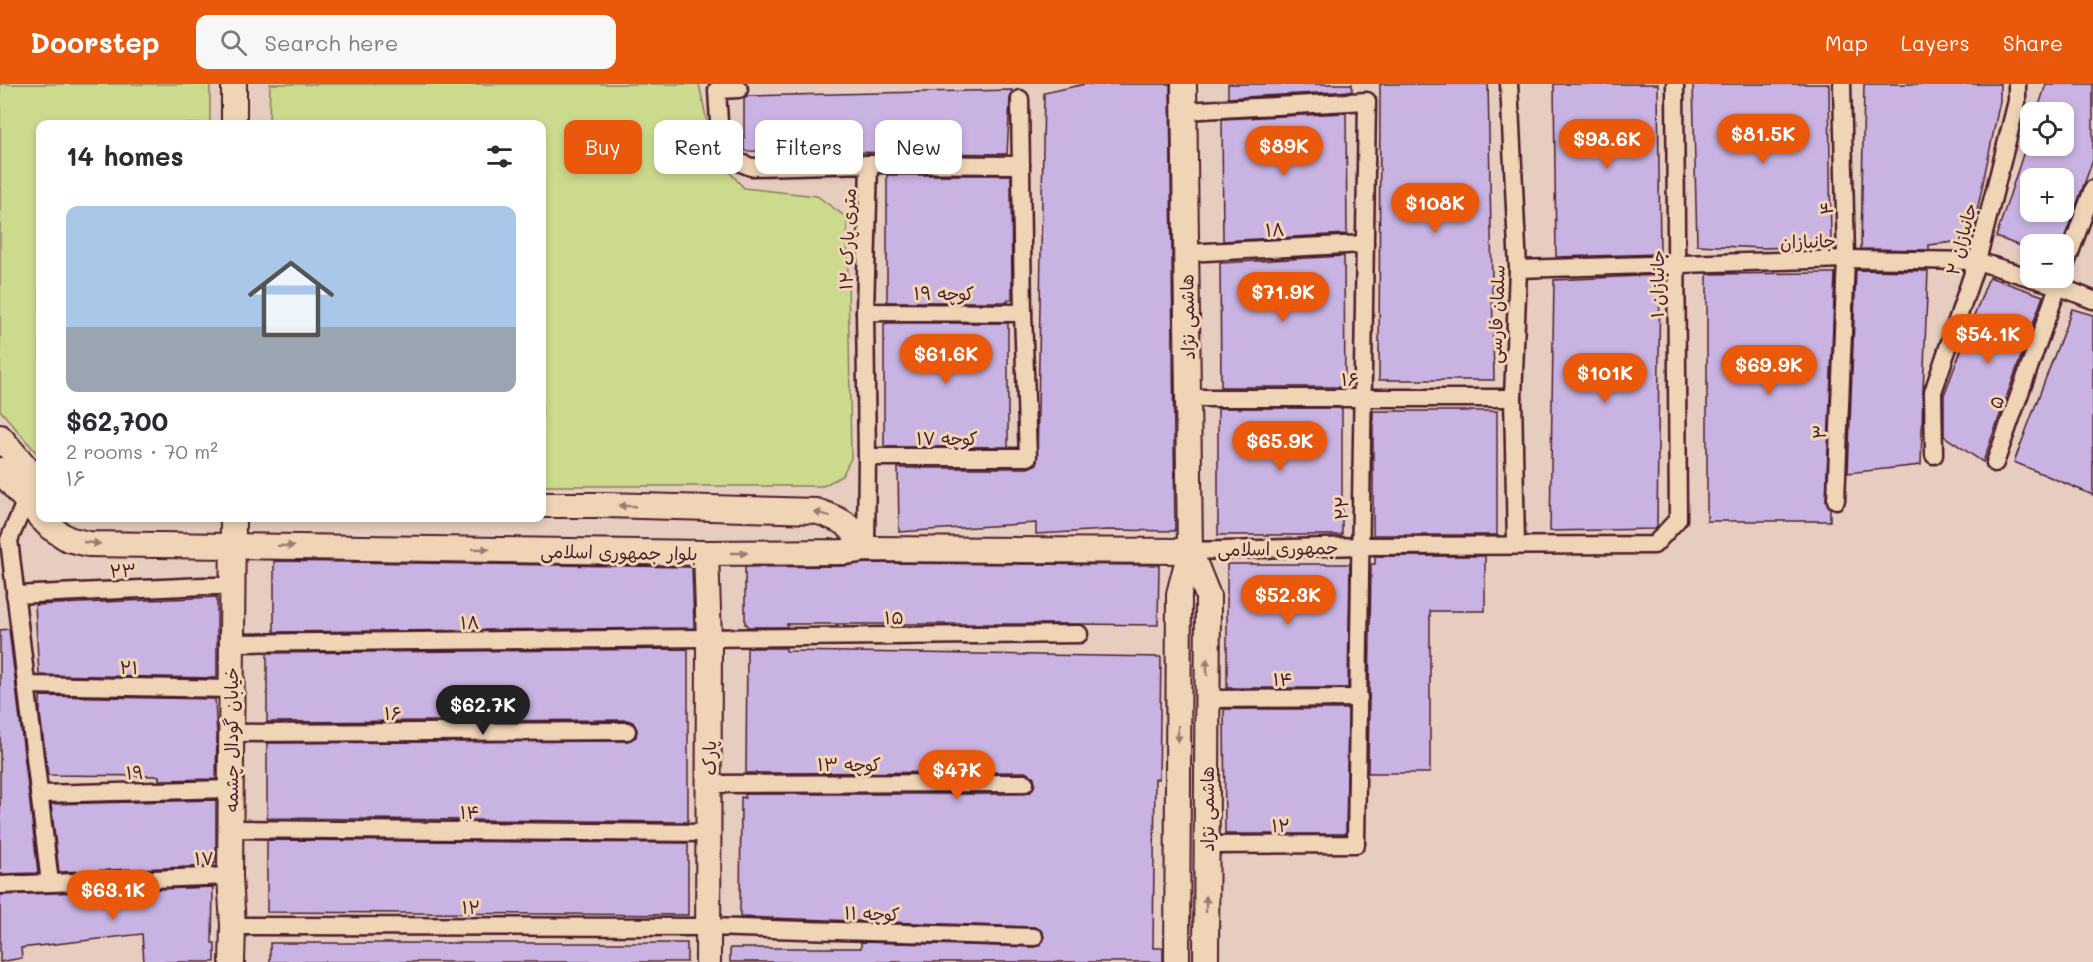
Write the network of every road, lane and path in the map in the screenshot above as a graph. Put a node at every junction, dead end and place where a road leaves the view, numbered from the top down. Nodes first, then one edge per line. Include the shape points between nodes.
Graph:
1 (234, 84) edge
2 (1184, 84) edge
3 (1509, 84) edge
4 (1675, 84) edge
5 (1842, 84) edge
6 (2017, 84) edge
7 (2027, 84) edge
8 (740, 89) dead end
9 (1020, 99) dead end
10 (2017, 101) junction
11 (1184, 111) junction
12 (234, 120) edge
13 (868, 164) junction
14 (1021, 165) junction
15 (2093, 189) edge
16 (2074, 241) edge
17 (1365, 244) junction
18 (1186, 253) junction
19 (1846, 259) junction
20 (1977, 261) junction
21 (1677, 264) junction
22 (1518, 269) junction
23 (2020, 272) edge
24 (2057, 288) edge
25 (2070, 288) edge
26 (2093, 300) edge
27 (865, 312) junction
28 (1023, 313) junction
29 (1188, 398) junction
30 (1513, 398) junction
31 (1362, 399) junction
32 (0, 437) edge
33 (1934, 455) dead end
34 (867, 457) junction
35 (1995, 464) dead end
36 (0, 470) edge
37 (1836, 500) dead end
38 (36, 503) edge
39 (36, 504) edge
40 (36, 506) edge
41 (546, 506) edge
42 (1678, 519) joint
43 (47, 522) edge
44 (233, 522) edge
45 (4, 540) edge
46 (232, 545) junction
47 (1516, 545) junction
48 (1360, 546) junction
49 (866, 549) junction
50 (1190, 551) junction
51 (706, 553) junction
52 (232, 586) junction
53 (15, 595) junction
54 (1079, 634) dead end
55 (709, 639) junction
56 (232, 643) junction
57 (26, 685) junction
58 (231, 689) junction
59 (1359, 698) junction
60 (1207, 699) junction
61 (627, 731) dead end
62 (231, 733) junction
63 (1025, 783) dead end
64 (709, 784) junction
65 (231, 789) junction
66 (39, 794) junction
67 (231, 830) junction
68 (708, 833) junction
69 (1356, 844) joint
70 (1207, 845) junction
71 (230, 876) junction
72 (50, 883) junction
73 (0, 885) edge
74 (234, 926) junction
75 (709, 927) junction
76 (1034, 937) dead end
77 (232, 962) edge
78 (708, 962) edge
79 (1177, 962) edge
80 (1206, 962) edge

1 - 12 main road
2 - 11 main road, هاشمی نژاد
3 - 22 street, سلمان فارسی
4 - 21 street, جانبازان ۱
5 - 19 street, ۴
6 - 10 street
7 - 10 street
8 - 13 street, ۱۲ متری پارک via 717,90 720,138 731,159 751,167
9 - 14 street
10 - 20 street, جانبازان ۲
11 - 17 street, ۲۲ via 1366,101
11 - 18 main road, هاشمی نژاد
13 - 14 street
13 - 27 street, ۱۲ متری پارک
14 - 28 street
15 - 16 street
17 - 18 street, ۱۸
17 - 31 street, ۲۲
18 - 29 main road, هاشمی نژاد
19 - 20 street, جانبازان
19 - 21 street, جانبازان
19 - 37 street, ۳
20 - 23 street, جانبازان
20 - 33 street, جانبازان ۲ via 1933,392
21 - 22 street, جانبازان
21 - 42 street, جانبازان ۱
22 - 30 street, سلمان فارسی
24 - 35 street, ۵
25 - 26 street, جانبازان
27 - 28 street, کوچه ۱۹
27 - 34 street, ۱۲ متری پارک
28 - 34 street, کوچه ۱۷ via 1028,457
29 - 31 street, ۱۶
29 - 50 main road, هاشمی نژاد
30 - 31 street, ۱۶
30 - 47 street, سلمان فارسی
31 - 48 street, ۲۲
32 - 38 main road, بلوار جمهوری اسلامی
34 - 49 street, ۱۲ متری پارک
36 - 39 main road, بلوار جمهوری اسلامی
40 - 45 street
49 -> 41 main road via 855,531 816,511
42 - 47 street, جمهوری اسلامی via 1654,545
43 -> 46 main road, بلوار جمهوری اسلامی via 68,539 88,544
44 - 46 main road, خیابان گودال چشمه
45 - 53 street
46 -> 51 main road, بلوار جمهوری اسلامی
46 - 52 main road, خیابان گودال چشمه
47 - 48 street, جمهوری اسلامی
48 - 50 street, جمهوری اسلامی
48 - 59 street, ۲۲
49 - 50 main road, جمهوری اسلامی
51 -> 49 main road, بلوار جمهوری اسلامی via 834,553
60 -> 50 main road, هاشمی نژاد via 1208,596
50 -> 79 main road, هاشمی نژاد via 1179,594
51 - 55 main road, پارک
52 - 53 street, ۲۳
52 - 56 main road, خیابان گودال چشمه
53 - 57 street
54 - 55 street, ۱۵
55 - 56 street, ۱۸
55 - 64 main road, پارک
56 - 58 main road, خیابان گودال چشمه
57 - 58 street, ۲۱
57 - 66 street
58 - 62 main road, خیابان گودال چشمه
59 - 60 street, ۱۴
59 - 69 street, ۲۲
60 - 70 main road, هاشمی نژاد
61 - 62 street, ۱۶
62 - 65 main road, خیابان گودال چشمه
63 - 64 street, کوچه ۱۳
64 - 68 main road, پارک
65 - 66 street, ۱۹
65 - 67 main road, خیابان گودال چشمه
66 - 72 street
67 - 68 street, ۱۴
67 - 71 main road, خیابان گودال چشمه
68 - 75 main road, پارک
69 - 70 street, ۱۲
80 -> 70 main road, هاشمی نژاد
71 - 72 street, ۱۷
71 - 74 main road, خیابان گودال چشمه
72 - 73 street, ۱۷
74 - 75 street, ۱۲
74 - 77 main road, خیابان گودال چشمه
75 - 76 street, کوچه ۱۱
75 - 78 main road, پارک

